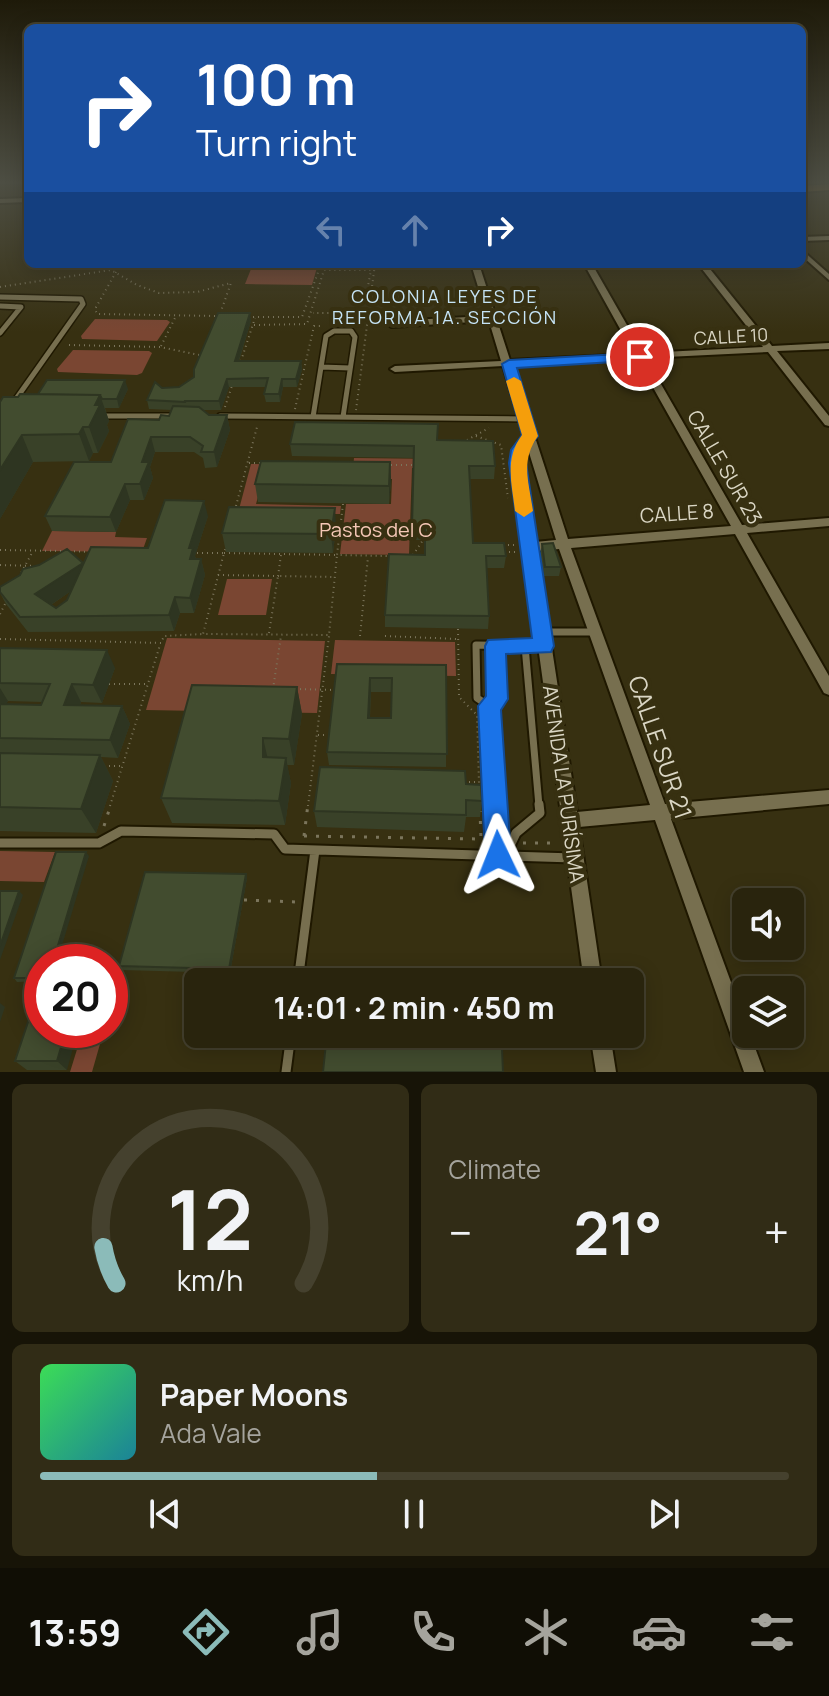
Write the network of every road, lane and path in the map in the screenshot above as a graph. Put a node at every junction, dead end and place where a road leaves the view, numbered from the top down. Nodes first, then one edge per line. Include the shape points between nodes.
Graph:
1 (829, 238) edge
2 (806, 239) edge
3 (806, 256) edge
4 (320, 268) edge
5 (374, 268) edge
6 (476, 268) edge
7 (590, 268) edge
8 (705, 268) edge
9 (348, 270) joint
10 (116, 271) junction
11 (829, 278) edge
12 (0, 287) edge
13 (0, 298) edge
14 (0, 306) edge
15 (21, 307) junction
16 (313, 313) junction
17 (177, 315) junction
18 (219, 316) junction
19 (231, 316) edge
20 (243, 317) edge
21 (256, 317) junction
22 (493, 318) junction
23 (391, 324) dead end
24 (254, 325) junction
25 (314, 326) dead end
26 (0, 333) edge
27 (69, 345) dead end
28 (829, 346) edge
29 (160, 347) junction
30 (771, 350) junction
31 (202, 356) edge
32 (640, 357) junction
33 (509, 364) junction
34 (321, 367) junction
35 (238, 368) edge
36 (350, 368) junction
37 (395, 369) dead end
38 (234, 380) edge
39 (0, 408) edge
40 (224, 410) dead end
41 (95, 416) edge
42 (185, 416) edge
43 (209, 416) edge
44 (293, 417) junction
45 (313, 417) junction
46 (343, 417) junction
47 (355, 418) junction
48 (524, 419) junction
49 (829, 423) edge
50 (490, 427) dead end
51 (256, 431) dead end
52 (475, 435) junction
53 (530, 436) junction
54 (466, 441) edge
55 (249, 463) dead end
56 (264, 463) edge
57 (379, 465) edge
58 (426, 465) edge
59 (508, 498) dead end
60 (343, 504) dead end
61 (236, 507) edge
62 (829, 522) edge
63 (737, 529) junction
64 (228, 538) edge
65 (423, 540) edge
66 (563, 542) junction
67 (502, 545) edge
68 (529, 547) junction
69 (0, 550) edge
70 (33, 551) junction
71 (58, 551) junction
72 (99, 552) edge
73 (502, 552) edge
74 (184, 553) edge
75 (224, 553) junction
76 (281, 554) junction
77 (337, 555) junction
78 (368, 556) junction
79 (390, 556) edge
80 (413, 556) edge
81 (54, 559) edge
82 (0, 565) edge
83 (25, 566) junction
84 (38, 566) edge
85 (218, 575) junction
86 (278, 576) junction
87 (335, 577) junction
88 (18, 578) edge
89 (0, 598) edge
90 (0, 614) edge
91 (56, 629) edge
92 (458, 629) dead end
93 (596, 632) junction
94 (203, 634) junction
95 (269, 634) junction
96 (282, 635) junction
97 (329, 635) junction
98 (360, 636) dead end
99 (385, 636) dead end
100 (0, 639) edge
101 (458, 639) junction
102 (543, 639) junction
103 (51, 641) junction
104 (161, 643) junction
105 (495, 646) junction
106 (525, 646) junction
107 (109, 684) dead end
108 (148, 684) junction
109 (273, 688) junction
110 (322, 689) junction
111 (829, 689) edge
112 (338, 690) edge
113 (270, 701) edge
114 (489, 706) junction
115 (317, 735) junction
116 (333, 735) edge
117 (96, 766) edge
118 (123, 766) junction
119 (311, 779) junction
120 (325, 780) edge
121 (465, 782) edge
122 (479, 782) junction
123 (480, 797) edge
124 (829, 797) edge
125 (480, 811) edge
126 (659, 813) junction
127 (571, 820) junction
128 (304, 836) junction
129 (481, 839) junction
130 (497, 842) junction
131 (0, 843) edge
132 (99, 843) junction
133 (510, 843) junction
134 (302, 849) junction
135 (315, 850) junction
136 (575, 851) junction
137 (501, 855) junction
138 (244, 900) edge
139 (309, 903) junction
140 (300, 968) edge
141 (591, 968) edge
142 (289, 1048) edge
143 (602, 1048) edge
144 (286, 1072) edge
145 (606, 1072) edge
146 (754, 1072) edge

1 - 2 street
3 - 11 street
4 - 21 path via 304,315
5 - 47 path
6 - 22 street
7 - 32 street, CALLE SUR 23
8 - 30 street
9 - 16 path via 324,270
9 - 16 path via 371,270 363,313
10 - 12 path
10 - 17 path via 97,314
10 - 18 path via 143,288 168,293 231,283
13 - 15 lane via 16,300
13 - 39 lane via 81,299 83,304 13,409
14 - 15 lane
15 - 26 lane
16 - 24 path via 307,324
17 - 18 path
17 - 29 path
18 - 19 path
20 - 21 path
21 - 24 path
22 - 23 street
22 - 33 street
24 - 35 path
25 - 44 path
27 - 29 path
28 - 30 street, CALLE 10
29 - 31 path
30 - 32 street, CALLE 10
30 - 49 street
32 - 33 street, CALLE 10
32 - 63 street, CALLE SUR 23
33 - 37 street, CALLE 10
33 - 48 street
34 - 36 lane
34 - 36 lane via 327,333 351,331 355,337
34 - 45 lane
36 - 46 lane
38 - 40 path
41 - 42 lane
43 - 44 lane
44 - 45 lane
45 - 46 lane
46 - 47 lane
47 - 48 lane
48 - 53 street
50 - 52 path
51 - 61 path
52 - 54 path
52 - 59 path via 501,445
53 - 66 street, CALLE SUR 21
53 - 68 street, AVENIDA LA PURÍSIMA via 519,450 518,463
55 - 56 path
57 - 58 path
60 - 77 path
62 - 63 street, CALLE 8
63 - 66 street, CALLE 8
63 - 111 street, CALLE SUR 23
64 - 75 path
65 - 80 path
66 - 68 street, CALLE 8
66 - 93 street, CALLE SUR 21
67 - 68 path
68 - 73 path
68 - 102 street, AVENIDA LA PURÍSIMA
69 - 70 path
70 - 71 path
70 - 83 path
71 - 72 path
71 - 81 path
74 - 75 path
75 - 76 path
75 - 85 path
76 - 77 path
76 - 86 path
77 - 78 path
77 - 87 path
78 - 79 path
78 - 98 path
82 - 83 path
83 - 84 path
83 - 88 path
85 - 86 path
85 - 94 path
86 - 87 path
86 - 95 path
87 - 97 path
89 - 90 path via 8,598
91 - 103 path
92 - 101 path
93 - 102 lane
93 - 126 street, CALLE SUR 21
94 - 95 path
94 - 104 path via 164,636
95 - 96 path
96 - 97 path
96 - 109 path
97 - 110 path
99 - 101 path
100 - 103 path
101 - 122 path via 459,697 477,715
102 - 106 lane
102 - 127 street, AVENIDA LA PURÍSIMA
103 - 104 path
104 - 108 path
105 - 106 lane
105 - 114 lane via 497,699
105 - 114 lane via 476,645 477,698
106 - 133 lane via 540,813
107 - 108 path
108 - 118 path
109 - 110 path
109 - 113 path
110 - 112 path
110 - 115 path
114 - 130 lane
115 - 116 path
115 - 119 path
117 - 118 path
118 - 132 path
119 - 120 path
119 - 128 path
121 - 122 path
122 - 123 path
124 - 126 street
125 - 129 path
126 - 127 street
126 - 146 street, CALLE SUR 21
127 - 136 street, AVENIDA LA PURÍSIMA
128 - 129 path
128 - 134 path
129 - 130 path
130 - 137 lane
131 - 132 lane
132 - 134 lane via 121,831 274,834 285,849
133 - 136 path
133 - 137 lane
134 - 135 lane
135 - 137 lane
135 - 139 lane
136 - 137 lane
136 - 141 street, AVENIDA LA PURÍSIMA
138 - 139 path
139 - 140 lane
142 - 144 lane
143 - 145 street

